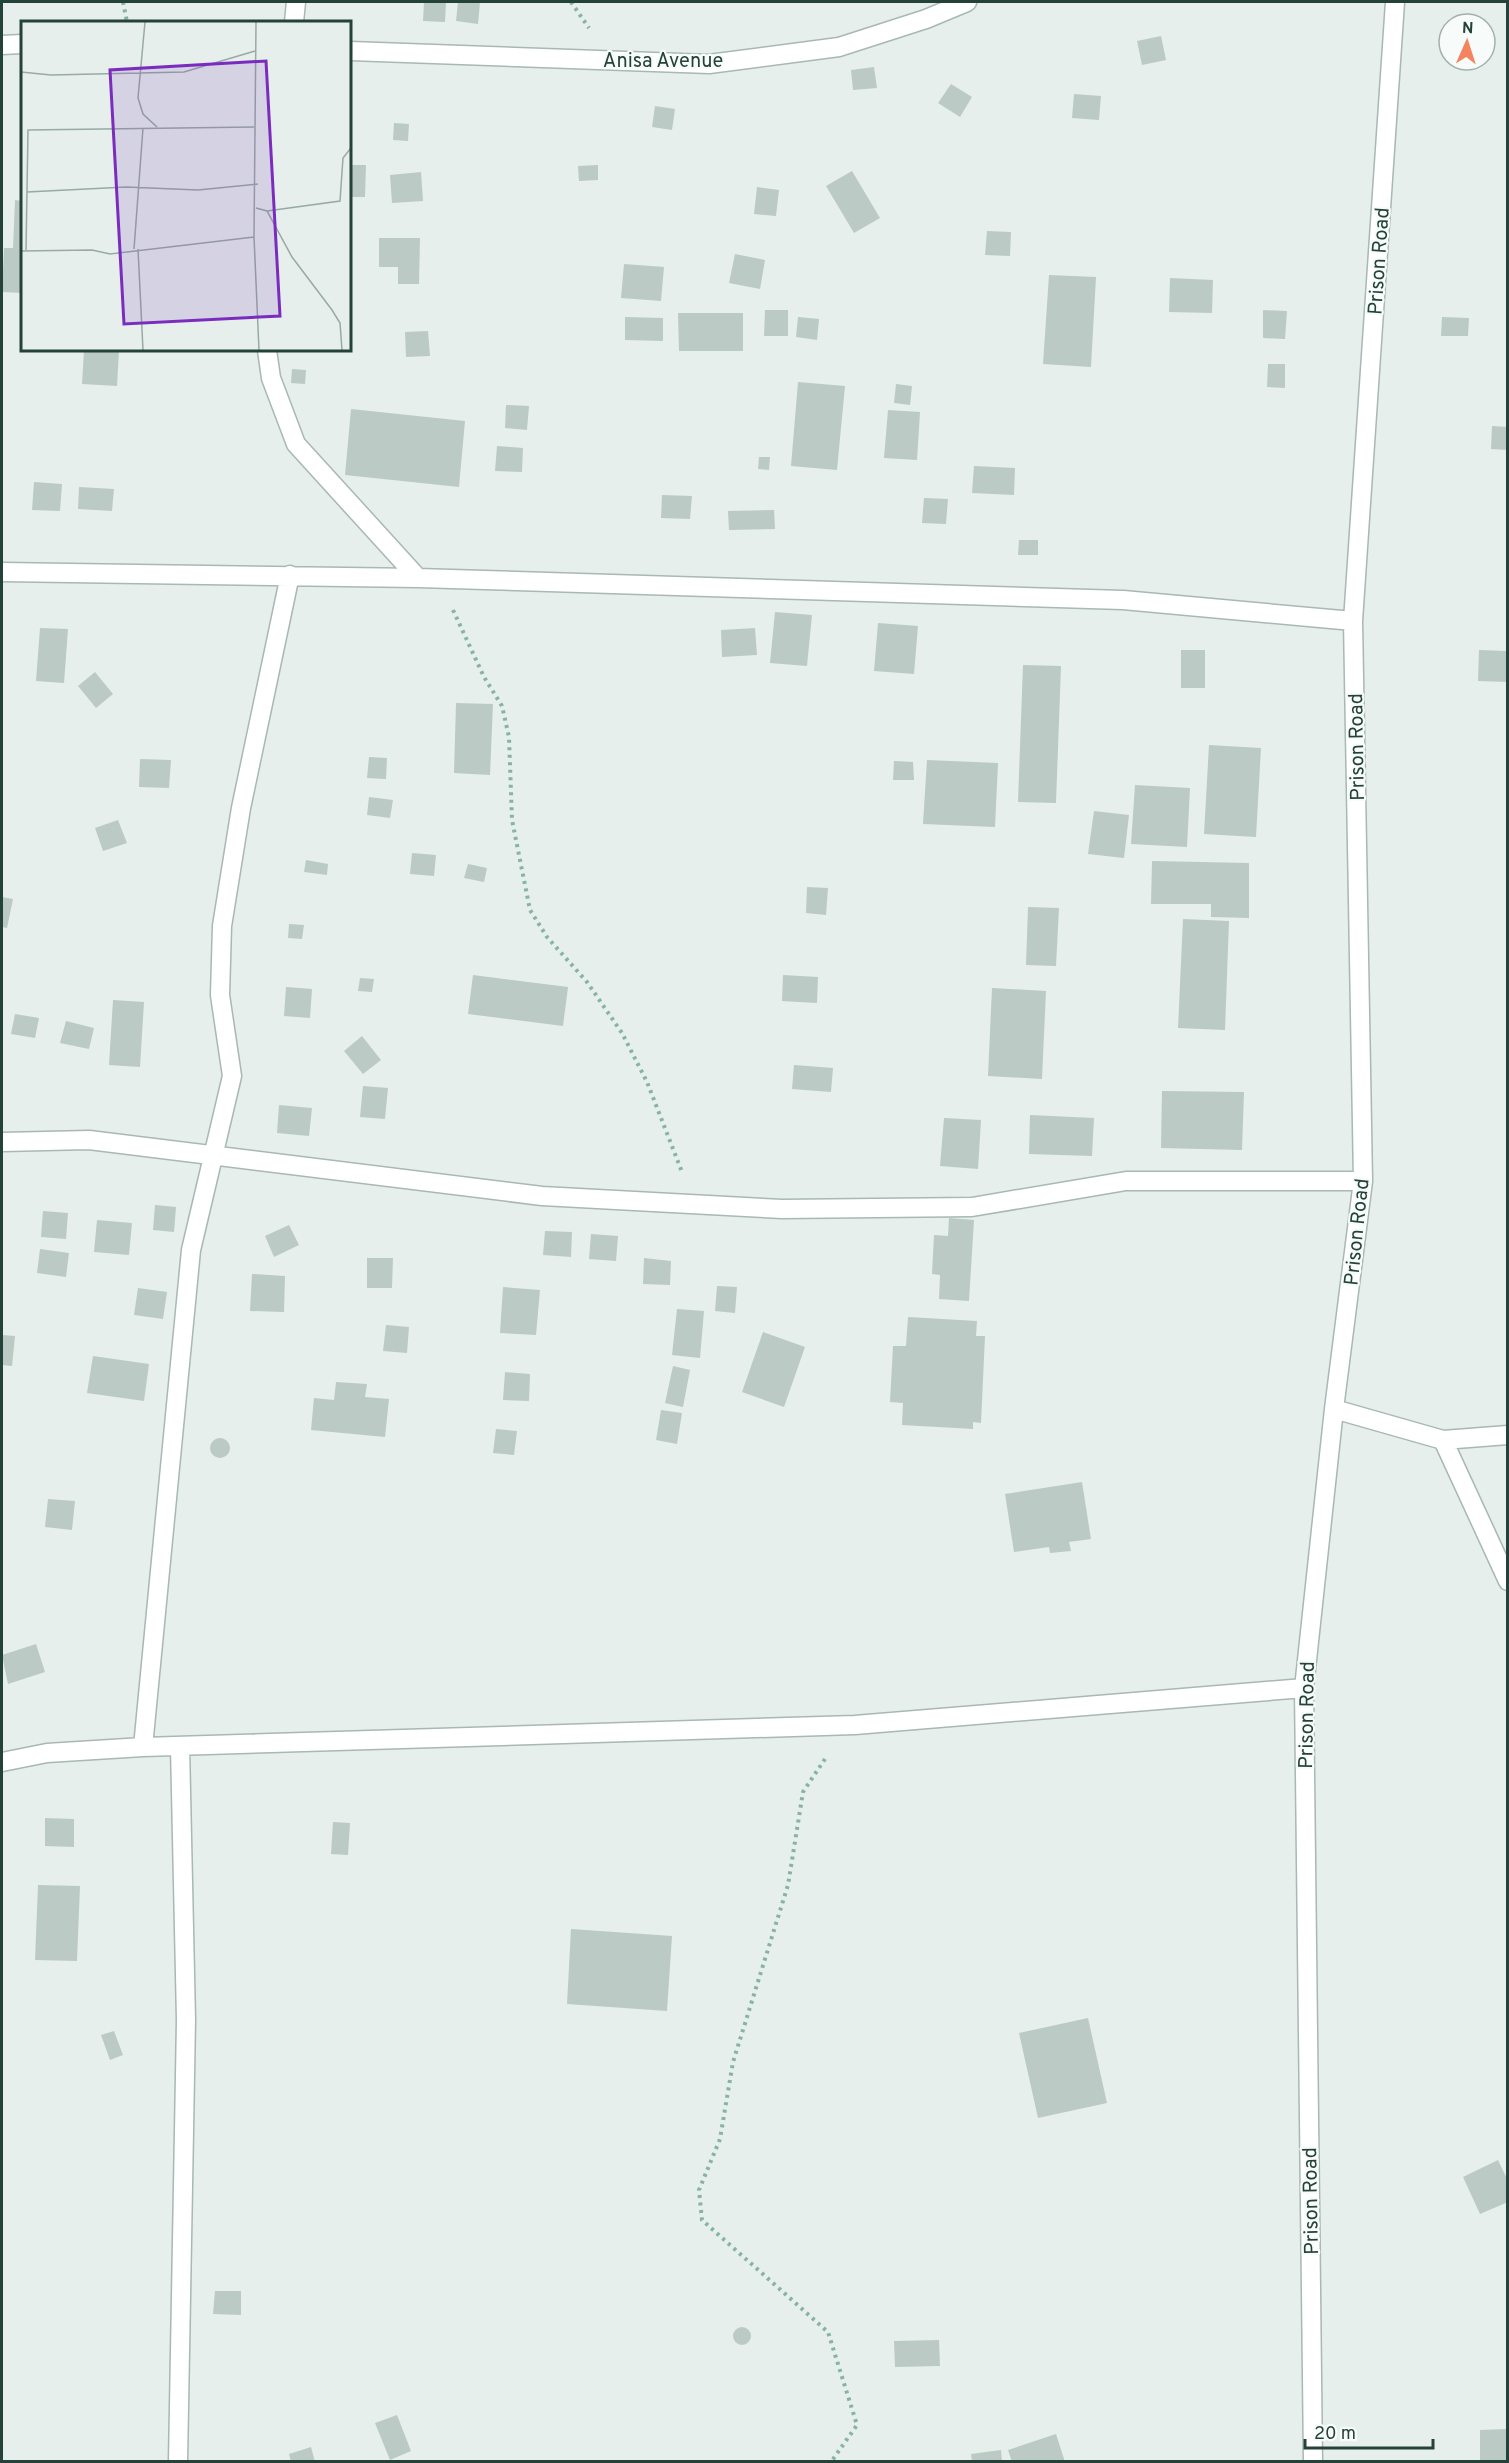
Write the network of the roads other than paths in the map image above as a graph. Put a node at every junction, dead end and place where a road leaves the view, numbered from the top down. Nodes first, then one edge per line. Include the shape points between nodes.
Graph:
1 (296, 2) edge
2 (967, 2) edge
3 (1395, 2) edge
4 (294, 21) edge
5 (21, 44) edge
6 (2, 45) edge
7 (351, 51) edge
8 (267, 351) edge
9 (2, 572) edge
10 (290, 575) junction
11 (418, 579) junction
12 (1353, 621) junction
13 (2, 1142) edge
14 (214, 1157) junction
15 (1363, 1181) junction
16 (1334, 1409) junction
17 (1508, 1435) edge
18 (1443, 1440) junction
19 (1508, 1581) edge
20 (1304, 1688) junction
21 (143, 1746) junction
22 (180, 1746) junction
23 (2, 1762) edge
24 (178, 2462) edge
25 (1313, 2462) edge

1 - 4 street
2 - 7 street, Anisa Avenue via 839,47 709,64
3 - 12 street, Prison Road
5 - 6 street
8 - 11 street via 271,378 296,444
9 - 10 street
10 - 11 street
10 - 14 street via 241,808 222,926 220,995 232,1076
11 - 12 street via 1123,600
12 - 15 street, Prison Road
13 - 14 street via 89,1140
14 - 15 street via 542,1196 782,1209 972,1207 1126,1181
14 - 21 street via 191,1250
15 - 16 street, Prison Road
16 - 18 street
16 - 20 street, Prison Road
17 - 18 street
18 - 19 street
20 - 22 street via 847,1726
20 - 25 street, Prison Road
21 - 22 street
21 - 23 street
22 - 24 street via 186,2020

